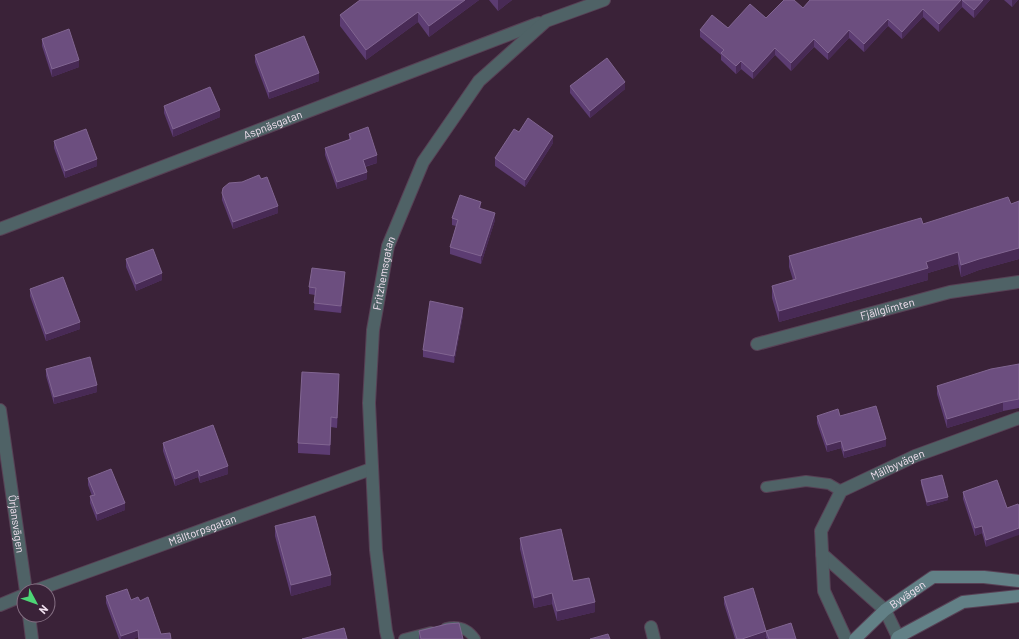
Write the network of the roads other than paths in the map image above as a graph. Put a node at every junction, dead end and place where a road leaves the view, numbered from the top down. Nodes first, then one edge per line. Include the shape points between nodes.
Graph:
1 (604, 0) edge
2 (546, 21) junction
3 (0, 229) edge
4 (1019, 282) edge
5 (757, 344) dead end
6 (0, 410) edge
7 (1019, 418) edge
8 (371, 469) junction
9 (766, 487) dead end
10 (841, 491) junction
11 (822, 554) junction
12 (1019, 581) edge
13 (25, 583) edge
14 (56, 583) edge
15 (1019, 596) edge
16 (16, 598) edge
17 (0, 605) edge
18 (885, 610) junction
19 (30, 623) edge
20 (651, 626) dead end
21 (897, 638) edge
22 (32, 639) edge
23 (388, 639) edge
24 (404, 639) edge
25 (476, 639) edge
26 (654, 639) edge
27 (846, 639) edge
28 (855, 639) edge

1 - 2 street, Fritzhemsgatan
2 - 3 street, Aspnäsgatan
2 - 8 street, Fritzhemsgatan via 479,81 423,162 388,246 373,330
4 - 5 street, Fjällglimten via 950,292
6 - 13 street, Örjansvägen
7 - 10 street, Mällbyvägen via 915,456
8 - 14 street, Mälltorpsgatan
8 - 23 street, Fritzhemsgatan via 376,550
9 - 10 lane via 806,481 829,484
10 - 11 street via 821,531
11 - 18 street
11 - 27 street via 824,591
12 - 18 street, Byvägen via 984,577 933,577
15 - 21 street via 963,602
16 - 17 street
18 - 21 street
18 - 28 street, Byvägen
19 - 22 street
20 - 26 street
24 - 25 lane via 451,627 462,627

